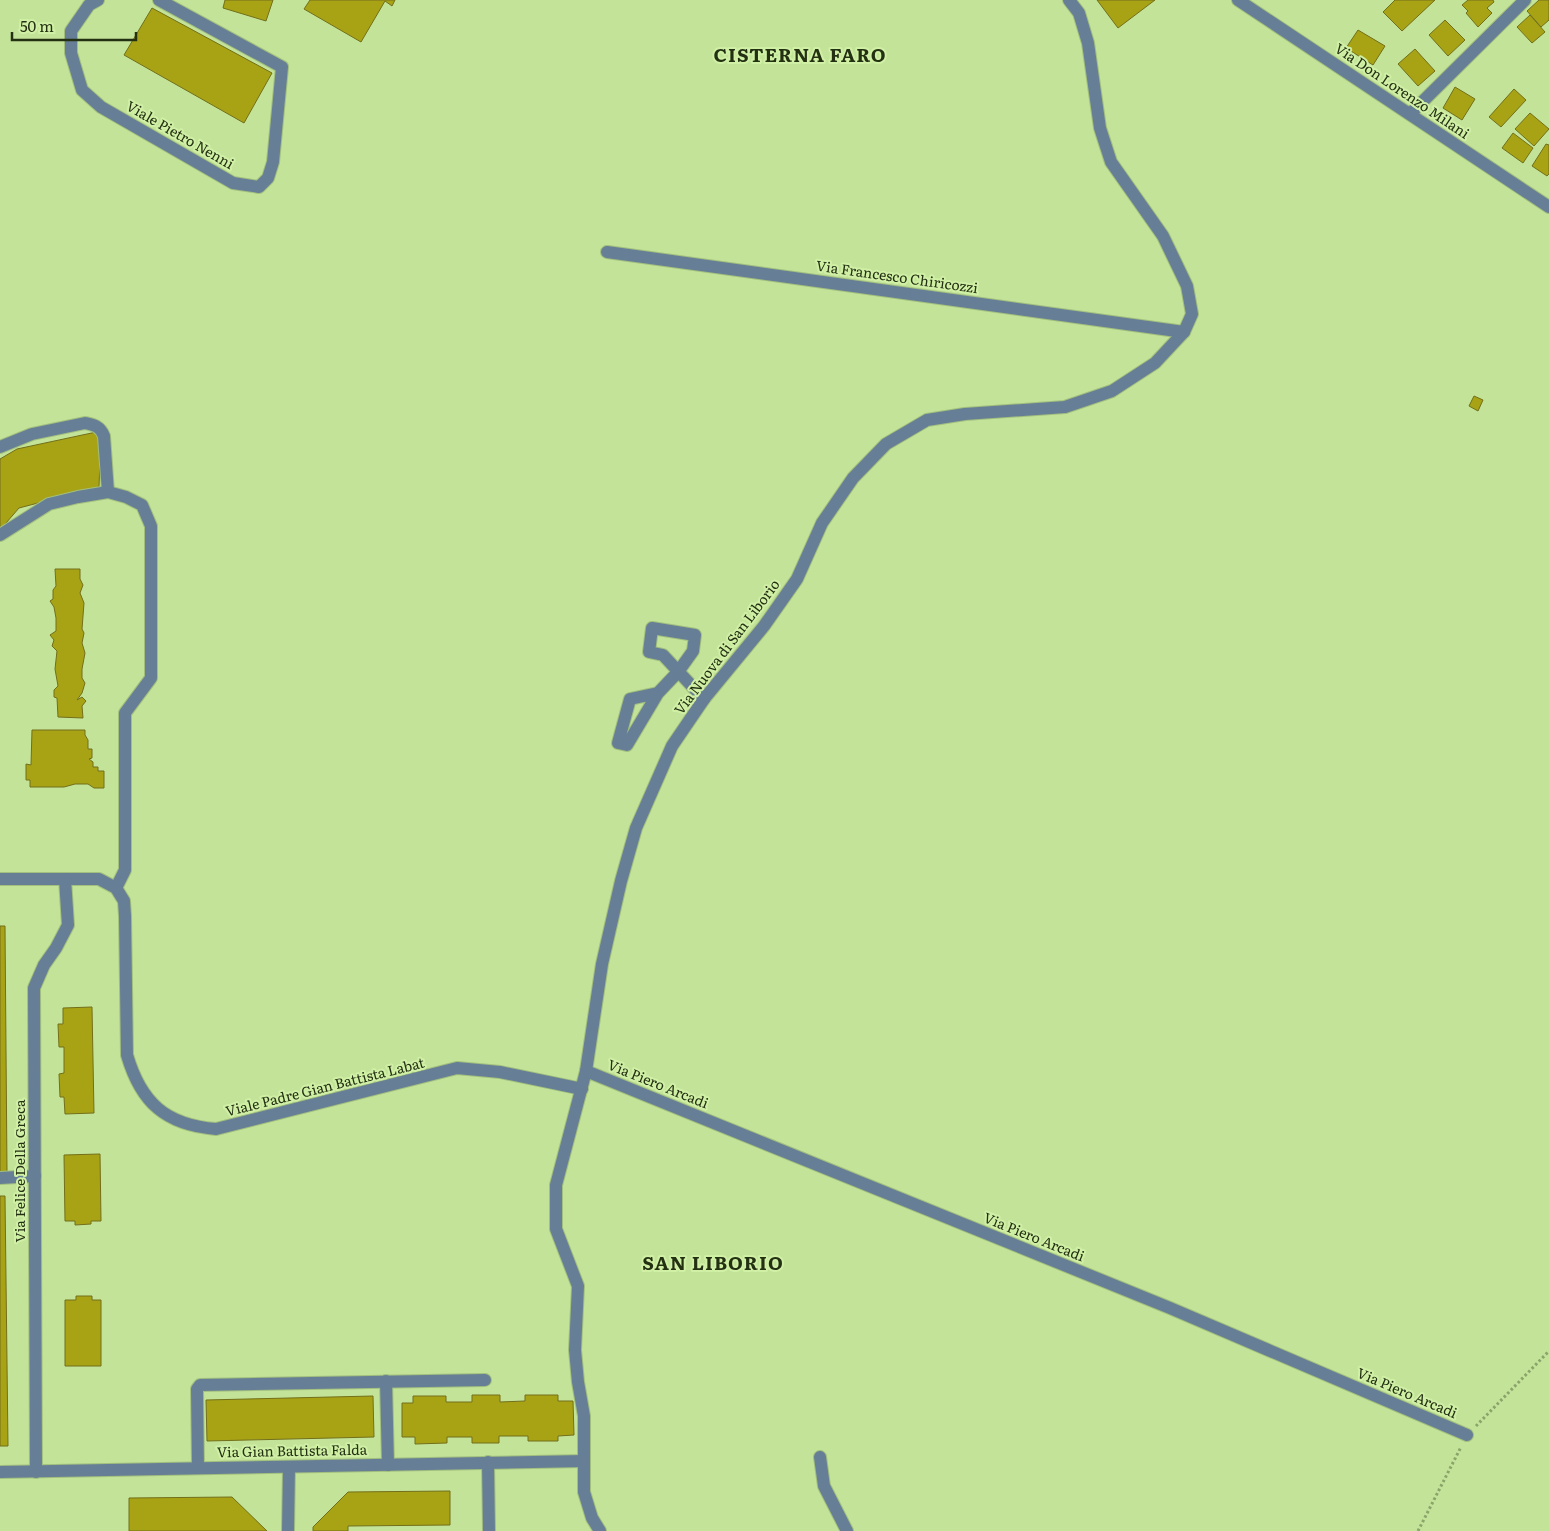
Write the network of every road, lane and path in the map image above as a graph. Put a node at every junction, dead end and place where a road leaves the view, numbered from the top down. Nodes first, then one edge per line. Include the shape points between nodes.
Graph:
1 (98, 0) edge
2 (159, 0) edge
3 (1069, 0) edge
4 (1238, 0) edge
5 (1525, 0) edge
6 (1410, 114) junction
7 (1549, 206) edge
8 (607, 252) dead end
9 (1184, 332) junction
10 (0, 448) edge
11 (108, 492) junction
12 (0, 535) edge
13 (658, 693) dead end
14 (704, 699) junction
15 (0, 879) edge
16 (66, 879) junction
17 (116, 888) junction
18 (586, 1071) junction
19 (582, 1089) junction
20 (35, 1176) junction
21 (0, 1178) edge
22 (1549, 1351) edge
23 (485, 1380) dead end
24 (386, 1381) junction
25 (1467, 1435) junction
26 (820, 1457) dead end
27 (584, 1461) junction
28 (488, 1462) junction
29 (388, 1465) junction
30 (289, 1467) junction
31 (198, 1468) junction
32 (0, 1472) edge
33 (36, 1472) junction
34 (288, 1531) edge
35 (488, 1531) edge
36 (600, 1531) edge
37 (847, 1531) edge
38 (1418, 1531) edge

1 - 2 street, Viale Pietro Nenni via 89,5 71,31 72,53 82,90 101,107 232,183 259,187 268,178 273,162 282,66
3 - 9 street, Via Nuova di San Liborio via 1079,13 1088,43 1100,128 1111,162 1164,236 1187,286 1192,314
4 - 6 street, Via Don Lorenzo Milani
5 - 6 street
6 - 7 street, Via Don Lorenzo Milani
8 - 9 street, Via Francesco Chiricozzi
9 - 14 street, Via Nuova di San Liborio via 1155,363 1112,391 1065,407 927,420 886,444 853,478 822,523 797,580
10 - 11 street via 32,434 94,424 104,436
11 - 12 street via 48,504
11 - 17 street via 142,505 151,526 151,678 125,713 126,870
13 - 14 street via 678,672
14 - 18 street, Via Nuova di San Liborio via 672,746 636,828 602,964
15 - 16 street
16 - 17 street via 99,879
16 - 20 street, Via Felice Della Greca via 68,925 34,988
17 - 19 street, Viale Padre Gian Battista Labat via 124,901 125,916 127,1055 143,1094 174,1120 216,1130 458,1068 500,1072
18 - 19 street, Via Nuova di San Liborio
18 - 25 street, Via Piero Arcadi via 1170,1308
19 - 27 street, Via Nuova di San Liborio via 556,1185 556,1229 578,1286 575,1350 584,1416
20 - 21 street
20 - 33 street, Via Felice Della Greca
22 - 25 path
23 - 24 street
24 - 29 street
24 - 31 street via 200,1385 197,1389
25 - 38 path
26 - 37 street via 824,1486
27 - 28 street, Via Gian Battista Falda
27 - 36 street, Via Nuova di San Liborio via 584,1492
28 - 29 street, Via Gian Battista Falda
28 - 35 street
29 - 30 street, Via Gian Battista Falda
30 - 31 street, Via Gian Battista Falda
30 - 34 street
31 - 33 street, Via Gian Battista Falda
32 - 33 street, Via Gian Battista Falda

